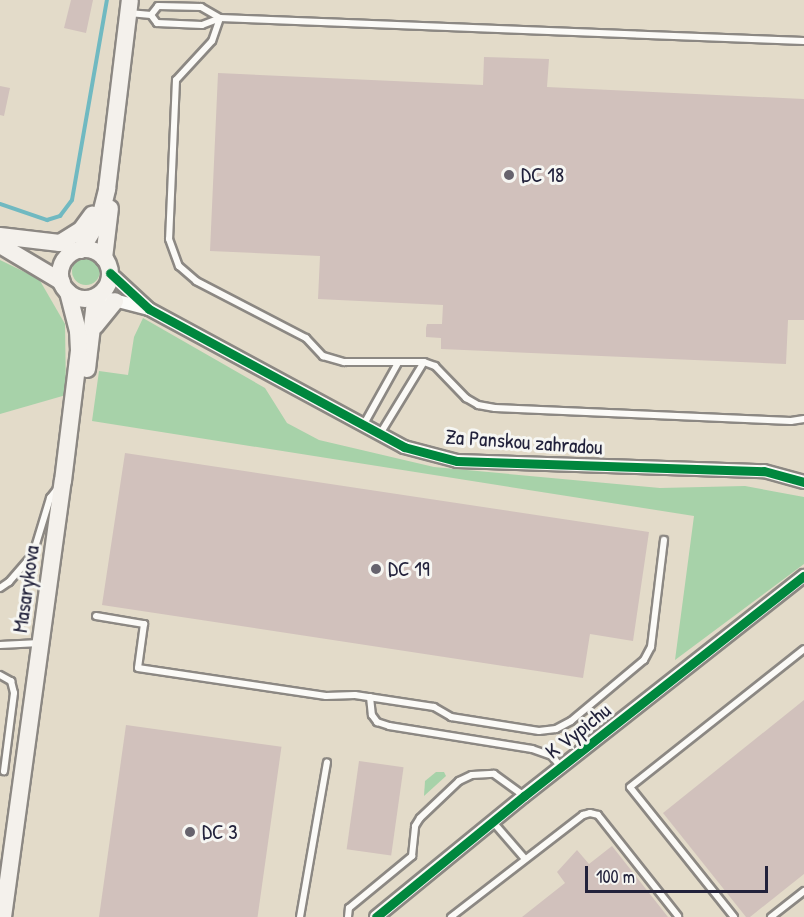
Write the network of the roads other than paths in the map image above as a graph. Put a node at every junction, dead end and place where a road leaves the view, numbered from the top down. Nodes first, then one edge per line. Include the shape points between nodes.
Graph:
1 (129, 7) edge
2 (151, 15) junction
3 (220, 18) junction
4 (804, 41) edge
5 (118, 103) junction
6 (3, 240) edge
7 (74, 254) junction
8 (107, 265) junction
9 (65, 287) junction
10 (97, 297) junction
11 (115, 301) junction
12 (149, 309) junction
13 (92, 333) junction
14 (424, 362) junction
15 (398, 363) junction
16 (804, 419) edge
17 (364, 424) junction
18 (380, 435) junction
19 (63, 481) junction
20 (804, 482) edge
21 (664, 540) dead end
22 (804, 576) edge
23 (1, 586) edge
24 (96, 616) dead end
25 (41, 643) junction
26 (0, 645) edge
27 (804, 649) edge
28 (0, 675) edge
29 (370, 697) junction
30 (327, 762) dead end
31 (561, 767) junction
32 (2, 771) edge
33 (23, 773) junction
34 (524, 796) junction
35 (493, 822) junction
36 (525, 859) junction
37 (804, 891) edge
38 (678, 916) edge
39 (3, 917) edge
40 (300, 917) edge
41 (348, 917) edge
42 (376, 917) edge
43 (451, 917) edge
44 (734, 917) edge
45 (771, 917) edge

1 - 2 lane
1 - 5 main road
2 - 3 lane via 158,23 202,25
2 - 3 lane via 158,6 201,7
3 - 4 lane
3 - 15 lane via 212,41 176,80 169,239 179,266 196,282 306,339 323,356 344,362
5 - 6 main road via 99,193 86,223 60,243
5 - 7 main road via 102,211
5 - 8 main road via 120,154 106,225
6 - 7 main road via 36,250
6 - 9 main road
7 - 8 main road via 94,251
7 - 9 main road via 61,271
8 - 10 main road via 107,285
8 - 12 street, Za Panskou zahradou
9 - 10 main road via 82,298
9 - 19 main road, Masarykova via 78,331 79,350
10 - 11 street, Za Panskou zahradou
10 - 13 main road, Masarykova
11 - 12 street, Za Panskou zahradou
11 - 13 main road
12 - 17 street, Za Panskou zahradou
13 - 19 main road, Masarykova via 74,443
14 - 15 lane
14 - 16 lane via 435,366 466,398 495,408
14 - 18 lane
15 - 17 lane
17 - 18 street, Za Panskou zahradou
18 - 20 street, Za Panskou zahradou via 404,447 457,461 764,471
19 - 23 lane via 50,498 33,554
19 - 25 main road, Masarykova
21 - 29 lane via 651,647 644,660 571,721 556,729 539,731 451,717 434,707
22 - 31 street, K Vypichu
24 - 29 lane via 144,624 138,668 326,696
25 - 26 lane
25 - 33 main road, Masarykova
27 - 44 lane via 630,787
28 - 32 lane via 11,681 14,693
29 - 31 lane via 372,715 383,724 532,749 552,756
30 - 40 lane
31 - 34 street, K Vypichu
32 - 33 lane
33 - 39 main road, Masarykova
34 - 35 street, K Vypichu
34 - 41 lane via 494,774 472,775 459,781 420,818 415,826 412,856 349,908
35 - 36 lane
35 - 42 street, K Vypichu
36 - 38 lane via 583,815 598,815
36 - 43 lane
37 - 45 lane

